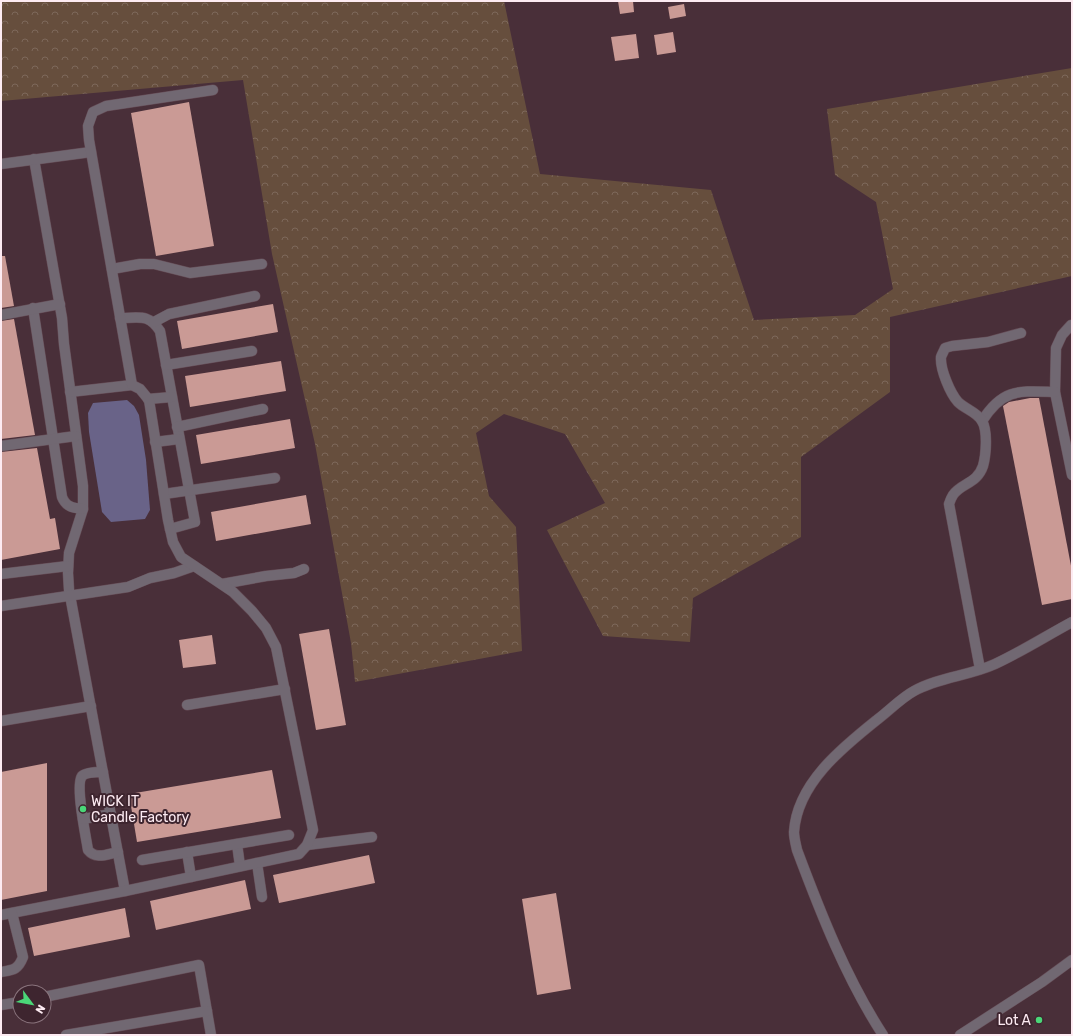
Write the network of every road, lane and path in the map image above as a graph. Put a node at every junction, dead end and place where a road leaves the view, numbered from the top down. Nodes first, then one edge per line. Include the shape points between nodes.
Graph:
1 (212, 90) dead end
2 (91, 152) junction
3 (34, 159) junction
4 (1, 164) edge
5 (262, 264) dead end
6 (112, 269) junction
7 (256, 296) dead end
8 (60, 304) junction
9 (33, 308) junction
10 (1, 315) edge
11 (120, 318) junction
12 (154, 322) junction
13 (1071, 325) edge
14 (1021, 333) dead end
15 (252, 350) dead end
16 (166, 365) junction
17 (132, 385) junction
18 (70, 392) junction
19 (1055, 392) junction
20 (172, 397) junction
21 (148, 399) junction
22 (263, 409) dead end
23 (982, 421) junction
24 (177, 427) junction
25 (76, 436) junction
26 (179, 439) junction
27 (53, 440) junction
28 (155, 442) junction
29 (1, 446) edge
30 (1072, 475) edge
31 (275, 478) dead end
32 (189, 491) junction
33 (164, 494) junction
34 (83, 509) junction
35 (170, 530) junction
36 (68, 566) junction
37 (194, 566) junction
38 (304, 569) dead end
39 (1, 574) edge
40 (222, 584) junction
41 (71, 597) junction
42 (1, 606) edge
43 (1072, 622) edge
44 (980, 669) junction
45 (285, 689) junction
46 (187, 705) dead end
47 (91, 706) junction
48 (1, 721) edge
49 (103, 772) junction
50 (111, 814) junction
51 (83, 820) junction
52 (289, 835) dead end
53 (372, 836) dead end
54 (237, 844) junction
55 (307, 844) junction
56 (118, 852) junction
57 (187, 852) junction
58 (142, 860) dead end
59 (257, 863) junction
60 (240, 866) junction
61 (191, 877) junction
62 (125, 891) junction
63 (262, 897) dead end
64 (12, 913) junction
65 (1, 915) edge
66 (1072, 960) edge
67 (1, 972) edge
68 (52, 995) edge
69 (12, 1004) edge
70 (1, 1006) edge
71 (207, 1011) junction
72 (66, 1035) edge
73 (211, 1035) edge
74 (884, 1035) edge
75 (960, 1035) edge

1 - 2 lane via 106,106 93,112 88,126
2 - 3 lane
2 - 6 lane
3 - 4 lane
3 - 8 lane
5 - 6 lane via 190,273 154,264
6 - 11 lane
7 - 12 lane via 169,314
8 - 9 lane
8 - 18 lane
9 - 10 lane
9 - 27 lane
11 - 12 lane via 144,317
11 - 17 lane
12 - 16 lane via 160,331
13 - 19 lane via 1062,335 1056,348
14 - 23 lane via 988,342 945,348 941,356 943,371 952,394
15 - 16 lane
16 - 20 lane
17 - 18 lane
17 - 21 lane via 140,389
18 - 25 lane
19 - 23 lane via 1030,391 1010,394 999,400
19 - 30 lane
20 - 21 lane
20 - 24 lane
21 - 28 lane
22 - 24 lane
23 - 44 lane via 986,437 982,468 974,480 953,495 949,504
24 - 26 lane
25 - 27 lane
25 - 34 lane via 83,486
26 - 28 lane
26 - 32 lane
27 - 29 lane
27 - 34 lane via 64,503 73,508
28 - 33 lane
31 - 32 lane
32 - 33 lane
32 - 35 lane via 195,522
33 - 35 lane
34 - 36 lane via 69,553
35 - 37 lane via 181,557
36 - 39 lane
36 - 41 lane
37 - 40 lane
37 - 41 lane via 128,587
38 - 40 lane
40 - 45 lane via 252,611 266,628 276,647
41 - 42 lane
41 - 47 lane
43 - 44 lane
44 - 74 lane via 936,681 913,691 845,746 815,780 803,799 796,820 794,834 797,850 813,891 842,961 867,1010
45 - 46 lane
45 - 55 lane via 313,830
47 - 48 lane
47 - 49 lane
49 - 50 lane
49 - 51 lane via 82,776 79,794
50 - 51 lane
50 - 56 lane
51 - 56 lane via 88,850 91,854 97,857
52 - 54 lane
53 - 55 lane
54 - 57 lane
54 - 60 lane
55 - 59 lane via 299,854
56 - 62 lane
57 - 58 lane
57 - 61 lane
59 - 60 lane
59 - 63 lane
60 - 61 lane
61 - 62 lane
62 - 64 lane
64 - 65 lane
64 - 67 lane via 23,957 14,970
66 - 75 lane
68 - 71 lane via 199,965
69 - 70 lane
71 - 72 lane
71 - 73 lane

